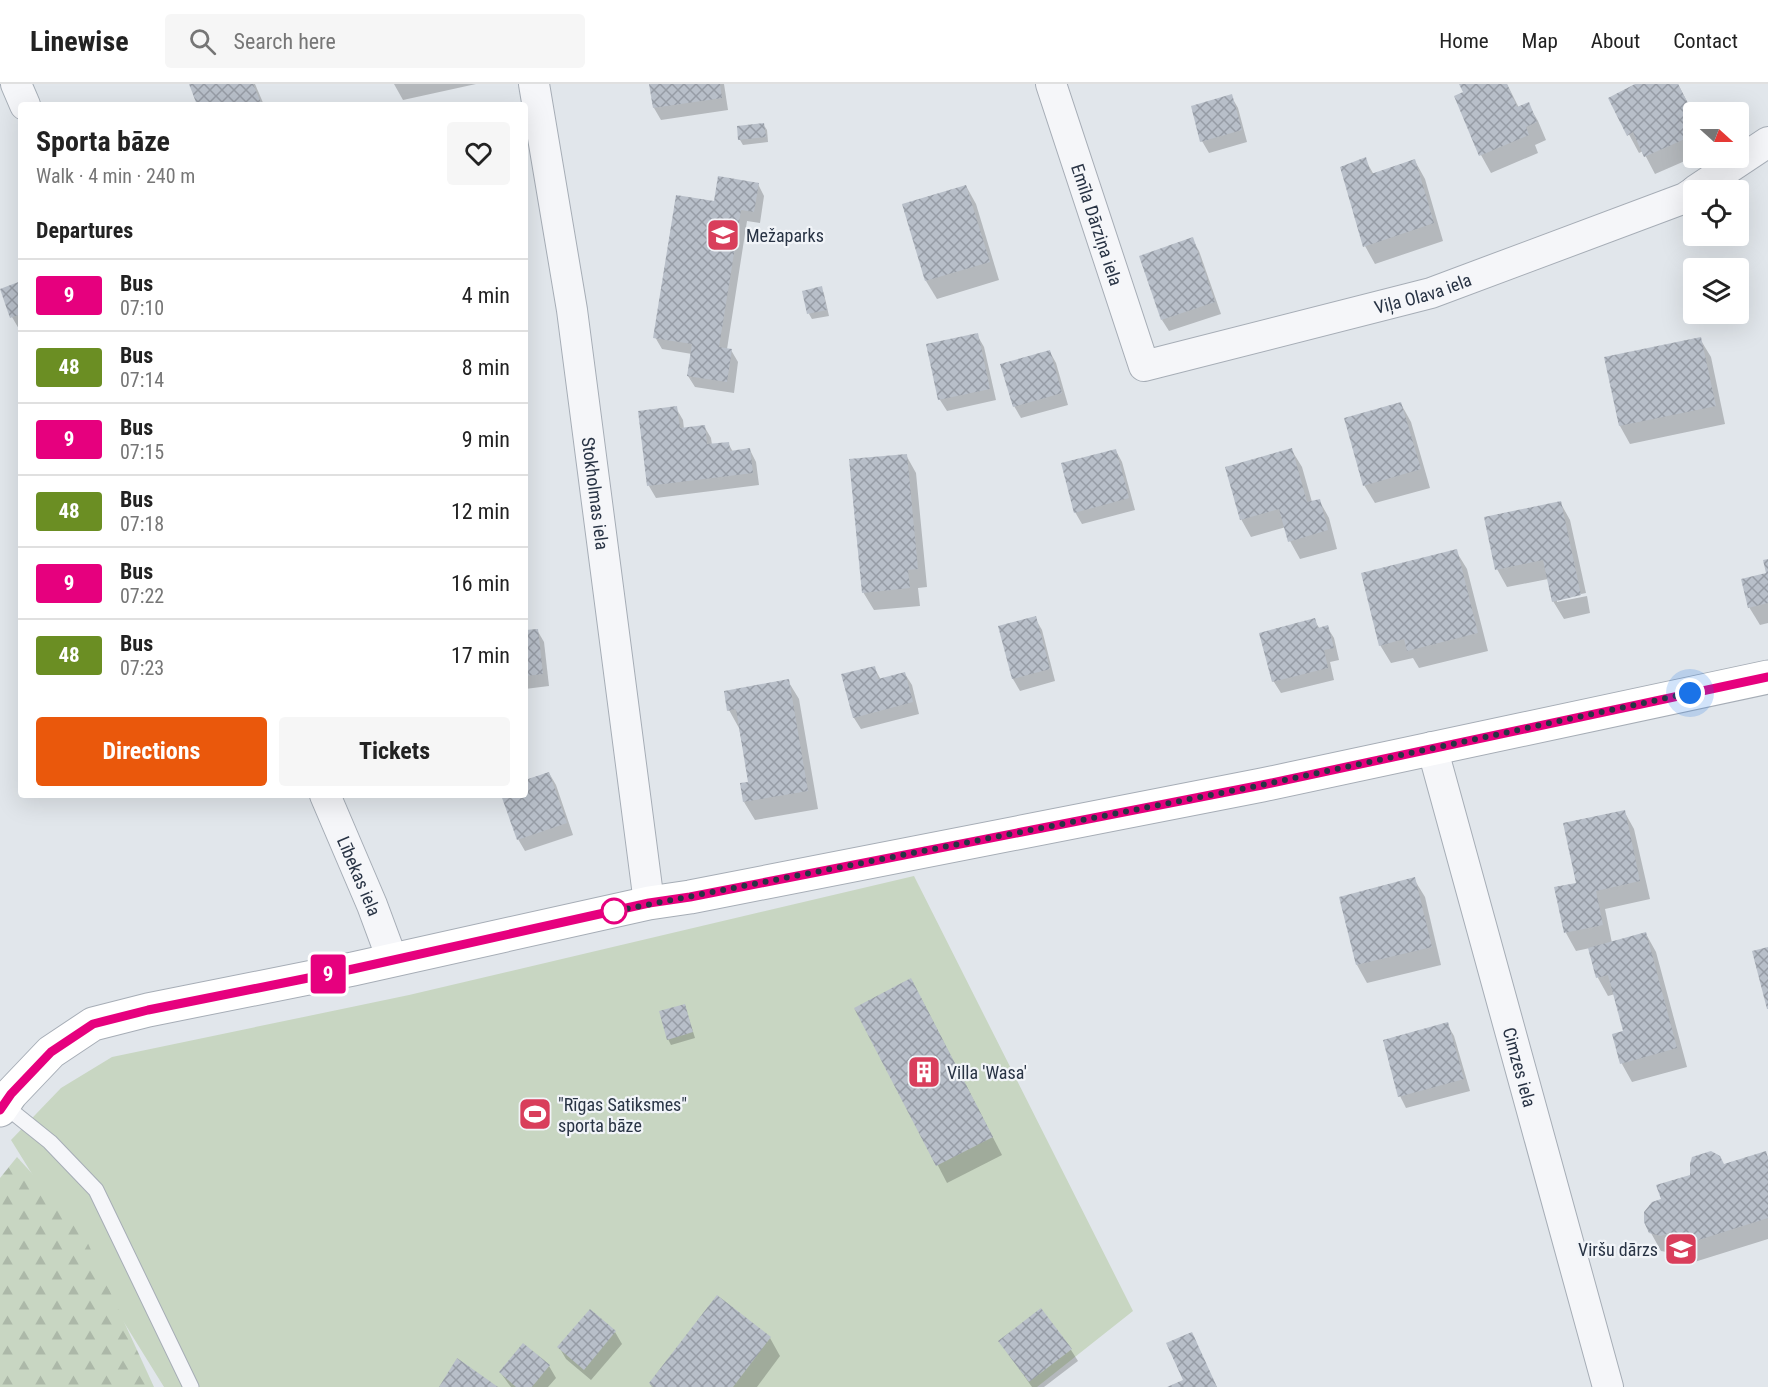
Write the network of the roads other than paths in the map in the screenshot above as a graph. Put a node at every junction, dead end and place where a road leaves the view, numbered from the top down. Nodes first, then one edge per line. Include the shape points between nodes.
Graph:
1 (16, 84) edge
2 (534, 84) edge
3 (1051, 84) edge
4 (24, 102) edge
5 (1768, 142) edge
6 (1711, 180) edge
7 (1683, 199) edge
8 (1144, 366) joint
9 (1768, 677) edge
10 (1432, 747) junction
11 (326, 798) edge
12 (649, 903) junction
13 (392, 959) junction
14 (4, 1099) edge
15 (191, 1387) edge
16 (1608, 1387) edge

1 - 4 street
2 - 12 street, Stokholmas iela via 572,310
3 - 8 street, Emīla Dārziņa iela
5 - 6 street, Viļa Olava iela
7 - 8 street, Viļa Olava iela via 1431,293
9 - 10 street
10 - 12 street via 1250,787
10 - 16 street, Cimzes iela
11 - 13 street, Lībekas iela
12 - 13 street
13 - 14 street via 93,1024 51,1052
14 - 15 lane via 96,1190

